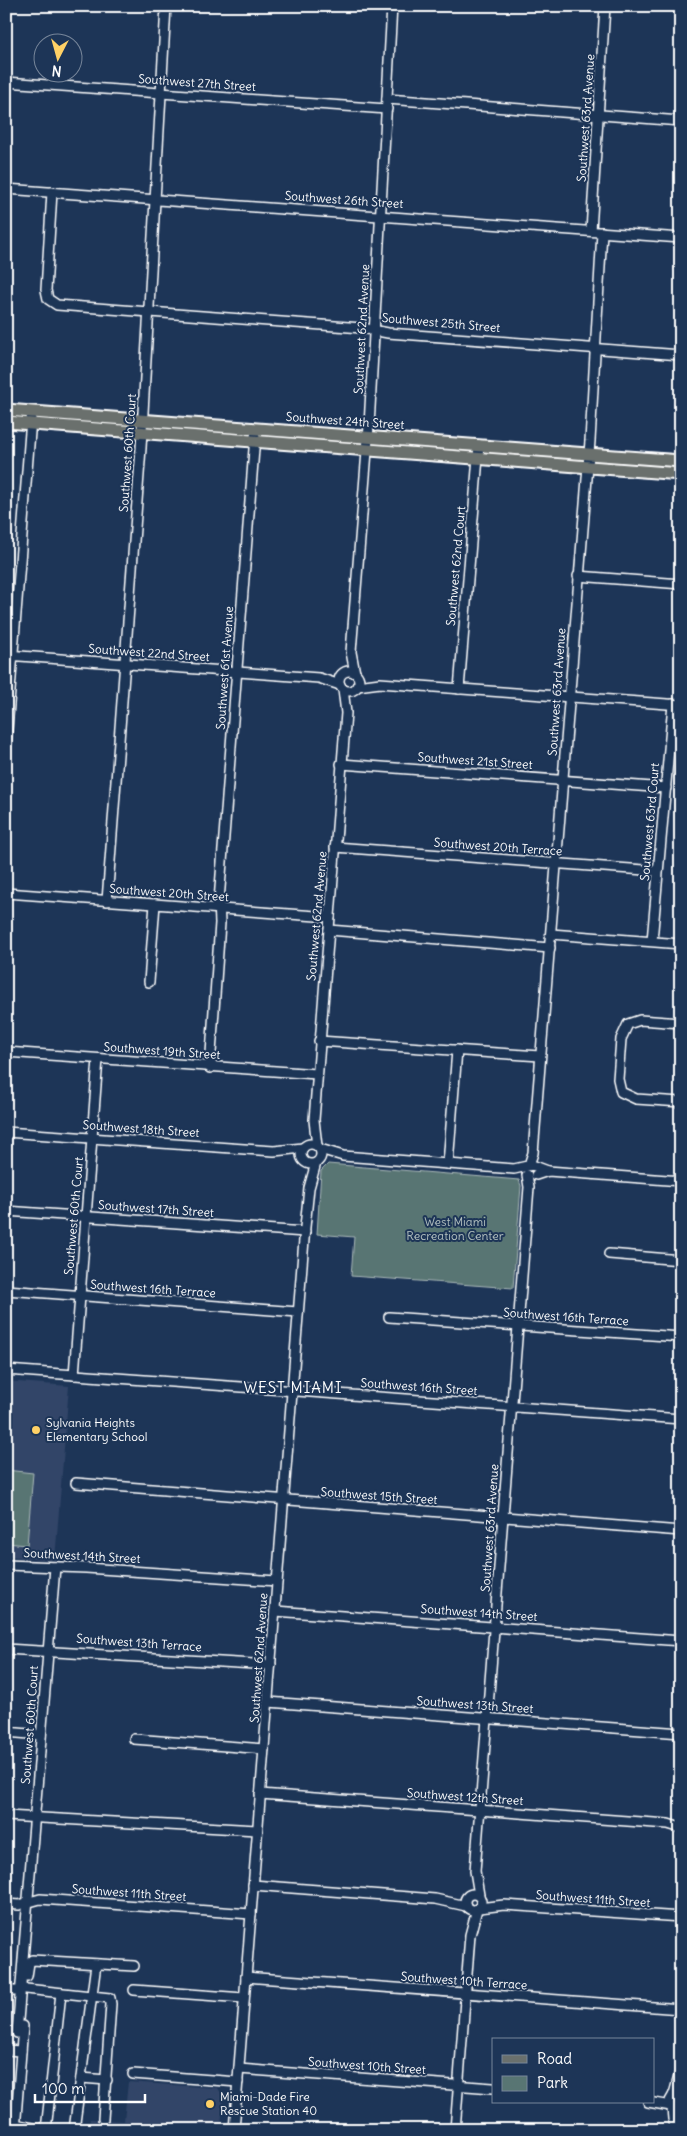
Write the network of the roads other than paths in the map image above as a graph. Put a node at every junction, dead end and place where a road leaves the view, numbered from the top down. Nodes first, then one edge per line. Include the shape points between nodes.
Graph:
1 (166, 6) edge
2 (392, 6) edge
3 (605, 6) edge
4 (6, 82) edge
5 (162, 93) junction
6 (387, 99) junction
7 (387, 109) junction
8 (598, 114) junction
9 (681, 120) edge
10 (6, 189) edge
11 (52, 192) junction
12 (155, 199) junction
13 (380, 216) junction
14 (591, 231) junction
15 (602, 232) junction
16 (681, 238) edge
17 (149, 312) junction
18 (374, 330) junction
19 (596, 349) junction
20 (681, 355) edge
21 (6, 410) edge
22 (32, 412) junction
23 (143, 420) junction
24 (6, 422) edge
25 (31, 424) junction
26 (256, 428) junction
27 (142, 432) junction
28 (368, 437) junction
29 (255, 442) junction
30 (479, 445) junction
31 (367, 450) junction
32 (589, 454) junction
33 (477, 458) junction
34 (681, 461) edge
35 (588, 466) junction
36 (681, 474) edge
37 (578, 576) junction
38 (681, 584) edge
39 (352, 652) junction
40 (10, 655) edge
41 (125, 664) junction
42 (237, 672) junction
43 (343, 674) junction
44 (356, 674) junction
45 (319, 678) junction
46 (380, 683) junction
47 (342, 687) junction
48 (356, 687) junction
49 (459, 689) junction
50 (569, 697) junction
51 (677, 705) edge
52 (346, 713) junction
53 (6, 743) edge
54 (342, 764) junction
55 (564, 781) junction
56 (666, 788) junction
57 (335, 847) junction
58 (556, 864) junction
59 (658, 872) junction
60 (6, 893) edge
61 (107, 901) junction
62 (155, 904) junction
63 (219, 909) junction
64 (330, 917) junction
65 (329, 930) junction
66 (551, 934) junction
67 (652, 941) junction
68 (681, 944) edge
69 (550, 948) junction
70 (149, 982) dead end
71 (681, 1023) edge
72 (319, 1041) junction
73 (457, 1050) junction
74 (6, 1052) edge
75 (540, 1056) junction
76 (98, 1058) junction
77 (210, 1068) junction
78 (317, 1074) junction
79 (681, 1102) edge
80 (314, 1120) junction
81 (6, 1132) edge
82 (92, 1138) junction
83 (304, 1147) junction
84 (318, 1148) junction
85 (274, 1151) junction
86 (343, 1156) junction
87 (303, 1160) junction
88 (318, 1161) junction
89 (448, 1164) junction
90 (532, 1171) junction
91 (681, 1181) edge
92 (308, 1188) junction
93 (6, 1211) edge
94 (86, 1217) junction
95 (305, 1232) junction
96 (610, 1254) dead end
97 (681, 1260) edge
98 (6, 1290) edge
99 (80, 1296) junction
100 (298, 1312) junction
101 (389, 1317) dead end
102 (518, 1326) junction
103 (681, 1338) edge
104 (6, 1370) edge
105 (74, 1375) junction
106 (292, 1390) junction
107 (512, 1407) junction
108 (681, 1419) edge
109 (76, 1483) dead end
110 (284, 1500) junction
111 (503, 1518) junction
112 (681, 1531) edge
113 (6, 1565) edge
114 (55, 1567) junction
115 (277, 1581) junction
116 (275, 1610) junction
117 (495, 1627) junction
118 (681, 1641) edge
119 (6, 1649) edge
120 (48, 1650) junction
121 (271, 1665) junction
122 (268, 1702) junction
123 (488, 1719) junction
124 (6, 1732) edge
125 (681, 1733) edge
126 (41, 1735) junction
127 (134, 1739) dead end
128 (264, 1748) junction
129 (260, 1794) junction
130 (480, 1810) junction
131 (6, 1816) edge
132 (35, 1818) junction
133 (681, 1823) edge
134 (668, 1824) junction
135 (681, 1828) edge
136 (258, 1830) junction
137 (253, 1885) junction
138 (471, 1900) junction
139 (29, 1902) junction
140 (6, 1904) edge
141 (504, 1905) junction
142 (478, 1908) junction
143 (251, 1914) junction
144 (681, 1918) edge
145 (470, 1935) junction
146 (96, 1964) junction
147 (134, 1966) dead end
148 (246, 1977) junction
149 (6, 1990) edge
150 (23, 1990) junction
151 (134, 1990) dead end
152 (60, 1993) junction
153 (465, 1994) junction
154 (92, 1996) junction
155 (244, 1998) junction
156 (681, 2010) edge
157 (17, 2033) dead end
158 (6, 2050) edge
159 (21, 2051) junction
160 (239, 2069) junction
161 (681, 2069) edge
162 (133, 2074) dead end
163 (81, 2078) junction
164 (107, 2080) junction
165 (238, 2082) junction
166 (459, 2085) junction
167 (492, 2088) edge
168 (675, 2095) edge
169 (654, 2097) edge
170 (654, 2103) edge
171 (674, 2108) edge
172 (681, 2116) edge
173 (103, 2119) dead end
174 (12, 2125) edge
175 (44, 2130) edge
176 (74, 2130) edge
177 (234, 2130) edge
178 (455, 2130) edge
179 (674, 2130) edge
180 (679, 2130) edge

1 - 5 street, Southwest 60th Court
2 - 6 street, Southwest 62nd Avenue
3 - 8 street, Southwest 63rd Avenue
4 - 5 street, Southwest 27th Street
5 - 7 street, Southwest 27th Street
5 - 12 street, Southwest 60th Court
6 - 7 street, Southwest 62nd Avenue
6 - 8 street
7 - 13 street, Southwest 62nd Avenue
8 - 9 street
8 - 14 street, Southwest 63rd Avenue
10 - 11 street, Southwest 26th Street
11 - 12 street, Southwest 26th Street
11 - 17 street, Southwest 25th Street via 46,290 50,301 60,306
12 - 13 street, Southwest 26th Street
12 - 17 street, Southwest 60th Court
13 - 14 street, Southwest 26th Street
13 - 18 street, Southwest 62nd Avenue
14 - 15 street, Southwest 26th Street
15 - 16 street, Southwest 26th Street
15 - 19 street, Southwest 63rd Avenue
17 - 18 street, Southwest 25th Street
17 - 23 street, Southwest 60th Court
18 - 19 street, Southwest 25th Street
18 - 28 street, Southwest 62nd Avenue
19 - 20 street, Southwest 25th Street
19 - 32 street, Southwest 63rd Avenue
21 - 22 main road, Southwest 24th Street
22 - 23 main road, Southwest 24th Street
22 - 25 street
23 - 26 main road, Southwest 24th Street
23 - 27 street, Southwest 60th Court
24 - 25 main road
25 - 27 main road
25 - 40 street
26 - 28 main road, Southwest 24th Street
26 - 29 street, Southwest 61st Avenue
27 - 29 main road
27 - 41 street, Southwest 60th Court
28 - 30 main road, Southwest 24th Street
28 - 31 street, Southwest 62nd Avenue
29 - 31 main road
29 - 42 street, Southwest 61st Avenue
30 - 32 main road, Southwest 24th Street
30 - 33 street, Southwest 62nd Court
31 - 33 main road
31 - 39 street, Southwest 62nd Avenue
32 - 34 main road, Southwest 24th Street
32 - 35 street, Southwest 63rd Avenue
33 - 35 main road
33 - 49 street, Southwest 62nd Court
35 - 36 main road
35 - 37 street, Southwest 63rd Avenue
37 - 38 street
37 - 50 street, Southwest 63rd Avenue
39 - 43 street, Southwest 62nd Avenue
39 - 44 street, Southwest 62nd Avenue
40 - 41 street, Southwest 22nd Street
40 - 53 street
41 - 42 street, Southwest 22nd Street
41 - 61 street, Southwest 60th Court
42 - 45 street, Southwest 22nd Street
42 - 63 street, Southwest 61st Avenue
43 - 44 street, Southwest 22nd Street via 351,671
43 - 45 street, Southwest 22nd Street
43 - 47 street, Southwest 62nd Avenue
44 - 46 street
44 - 48 street, Southwest 62nd Avenue
45 - 47 street, Southwest 22nd Street
46 - 48 street
46 - 49 street
47 - 48 street, Southwest 22nd Street
47 - 52 street, Southwest 62nd Avenue
48 - 52 street, Southwest 62nd Avenue
49 - 50 street
50 - 51 street
50 - 55 street, Southwest 63rd Avenue
51 - 56 street, Southwest 63rd Court
52 - 54 street, Southwest 62nd Avenue
54 - 55 street, Southwest 21st Street
54 - 57 street, Southwest 62nd Avenue
55 - 56 street, Southwest 21st Street
55 - 58 street, Southwest 63rd Avenue
56 - 59 street, Southwest 63rd Court
57 - 58 street, Southwest 20th Terrace
57 - 64 street, Southwest 62nd Avenue
58 - 59 street, Southwest 20th Terrace
58 - 66 street, Southwest 63rd Avenue
59 - 67 street, Southwest 63rd Court
60 - 61 street, Southwest 20th Street
61 - 62 street, Southwest 20th Street
62 - 63 street, Southwest 20th Street
62 - 70 street
63 - 64 street, Southwest 20th Street
63 - 77 street, Southwest 61st Avenue
64 - 65 street, Southwest 62nd Avenue
65 - 69 street
65 - 72 street, Southwest 62nd Avenue
66 - 67 street
66 - 69 street, Southwest 63rd Avenue
67 - 68 street
69 - 75 street, Southwest 63rd Avenue
71 - 79 street via 640,1020 628,1024 621,1039 618,1083 621,1092 636,1099
72 - 73 street
72 - 78 street, Southwest 62nd Avenue
73 - 75 street
73 - 89 street
74 - 76 street, Southwest 19th Street
75 - 90 street, Southwest 63rd Avenue
76 - 77 street, Southwest 19th Street
76 - 82 street, Southwest 60th Court
77 - 78 street, Southwest 19th Street
78 - 80 street, Southwest 62nd Avenue
80 - 83 street, Southwest 62nd Avenue
80 - 84 street, Southwest 62nd Avenue
81 - 82 street, Southwest 18th Street
82 - 85 street, Southwest 18th Street
82 - 94 street, Southwest 60th Court
83 - 84 street, Southwest 18th Street
83 - 85 street, Southwest 18th Street
83 - 87 street, Southwest 62nd Avenue
84 - 86 street
84 - 88 street, Southwest 62nd Avenue
85 - 87 street, Southwest 18th Street
86 - 88 street
86 - 89 street
87 - 88 street, Southwest 18th Street via 310,1165
87 - 92 street, Southwest 62nd Avenue
88 - 92 street, Southwest 62nd Avenue
89 - 90 street
90 - 91 street
90 - 102 street, Southwest 63rd Avenue
92 - 95 street, Southwest 62nd Avenue
93 - 94 street, Southwest 17th Street
94 - 95 street, Southwest 17th Street
94 - 99 street, Southwest 60th Court
95 - 100 street, Southwest 62nd Avenue
96 - 97 street
98 - 99 street, Southwest 16th Terrace
99 - 100 street, Southwest 16th Terrace
99 - 105 street, Southwest 60th Court
100 - 106 street, Southwest 62nd Avenue
101 - 102 street, Southwest 16th Terrace
102 - 103 street, Southwest 16th Terrace
102 - 107 street, Southwest 63rd Avenue
104 - 105 street, Southwest 16th Street
105 - 106 street, Southwest 16th Street
106 - 107 street, Southwest 16th Street
106 - 110 street, Southwest 62nd Avenue
107 - 108 street, Southwest 16th Street
107 - 111 street, Southwest 63rd Avenue
109 - 110 street, Southwest 15th Street
110 - 111 street, Southwest 15th Street
110 - 115 street, Southwest 62nd Avenue
111 - 112 street, Southwest 15th Street
111 - 117 street, Southwest 63rd Avenue
113 - 114 street, Southwest 14th Street
114 - 115 street, Southwest 14th Street
114 - 120 street, Southwest 60th Court
115 - 116 street, Southwest 62nd Avenue
116 - 117 street, Southwest 14th Street
116 - 121 street, Southwest 62nd Avenue
117 - 118 street, Southwest 14th Street
117 - 123 street, Southwest 63rd Avenue
119 - 120 street, Southwest 13th Terrace
120 - 121 street, Southwest 13th Terrace
120 - 126 street, Southwest 60th Court
121 - 122 street, Southwest 62nd Avenue
122 - 123 street, Southwest 13th Street
122 - 128 street, Southwest 62nd Avenue
123 - 125 street, Southwest 13th Street
123 - 130 street, Southwest 63rd Avenue
124 - 126 street
126 - 132 street, Southwest 60th Court
127 - 128 street
128 - 129 street, Southwest 62nd Avenue
129 - 130 street, Southwest 12th Street
129 - 136 street, Southwest 62nd Avenue
130 - 134 street, Southwest 12th Street
130 - 138 street, Southwest 63rd Avenue
131 - 132 street
132 - 136 street
132 - 139 street, Southwest 60th Court
133 - 134 street, Southwest 12th Street
134 - 135 street, Southwest 12th Street
136 - 137 street, Southwest 62nd Avenue
137 - 138 street, Southwest 11th Street
137 - 143 street, Southwest 62nd Avenue
138 - 141 street, Southwest 11th Street
138 - 142 street, Southwest 63rd Avenue via 481,1904
138 - 145 street, Southwest 63rd Avenue
139 - 140 street, Southwest 11th Street
139 - 143 street, Southwest 11th Street via 40,1900
139 - 150 street, Southwest 60th Court
141 - 142 street, Southwest 11th Street
141 - 144 street, Southwest 11th Street
142 - 145 street, Southwest 63rd Avenue
143 - 148 street, Southwest 62nd Avenue
145 - 153 street, Southwest 63rd Avenue
146 - 147 street
146 - 150 street via 30,1961
146 - 154 street
148 - 153 street, Southwest 10th Terrace
148 - 155 street, Southwest 62nd Avenue
149 - 150 street
150 - 152 street
150 - 157 street, Southwest 60th Court
150 - 159 street
151 - 155 street
152 - 154 street
152 - 175 street
153 - 156 street, Southwest 10th Terrace
153 - 166 street, Southwest 63rd Avenue
154 - 163 street
154 - 164 street via 107,1996 111,2001
155 - 160 street, Southwest 62nd Avenue
158 - 159 street
159 - 174 street
160 - 165 street, Southwest 62nd Avenue
160 - 166 street, Southwest 10th Street
161 - 168 street
162 - 165 street
163 - 164 street
163 - 176 street
164 - 173 street
165 - 177 street, Southwest 62nd Avenue
166 - 167 street, Southwest 10th Street
166 - 178 street, Southwest 63rd Avenue
168 - 169 street
168 - 171 street
170 - 171 street
171 - 179 street
172 - 180 street
174 - 175 street

